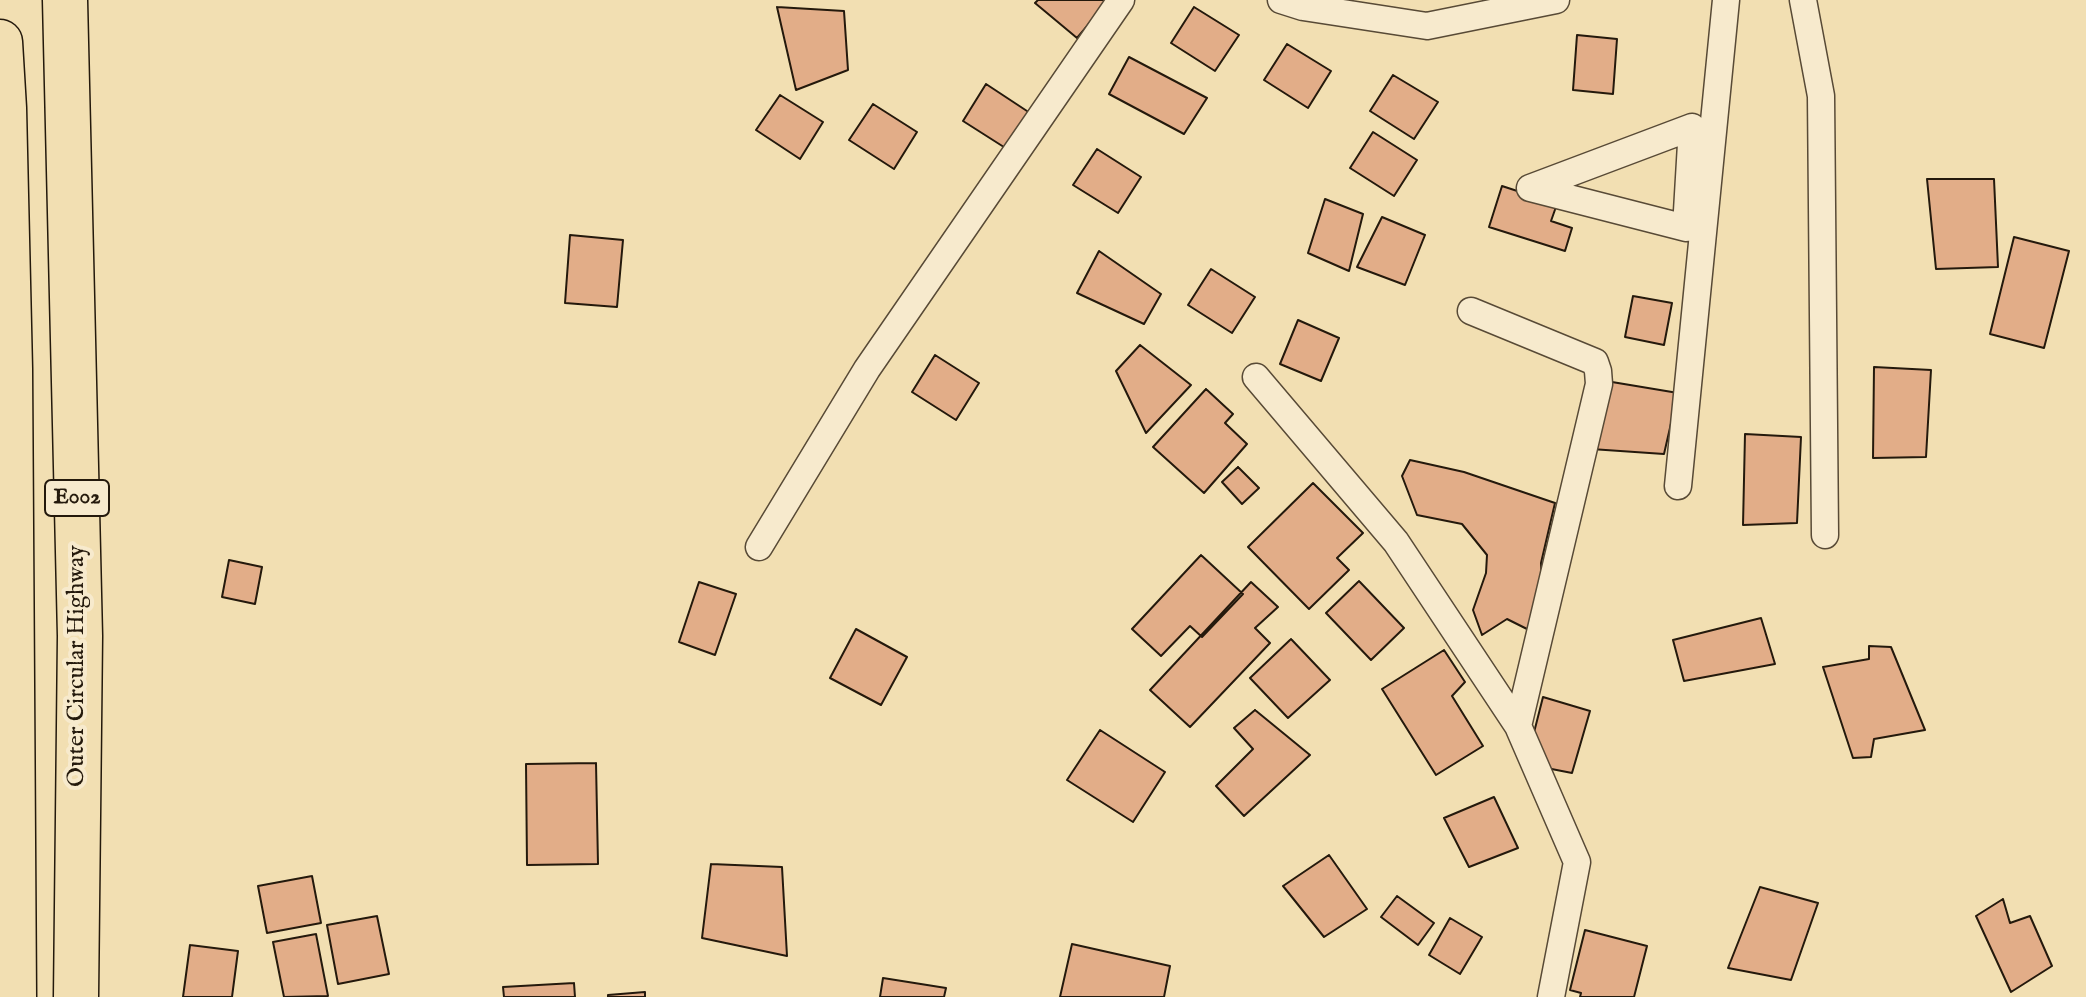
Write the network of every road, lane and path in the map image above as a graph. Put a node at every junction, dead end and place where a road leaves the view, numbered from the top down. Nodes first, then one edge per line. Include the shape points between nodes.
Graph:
1 (65, 0) edge
2 (1121, 0) edge
3 (1281, 0) edge
4 (1556, 0) edge
5 (1726, 0) edge
6 (1803, 0) edge
7 (0, 42) edge
8 (1716, 102) junction
9 (1692, 127) junction
10 (1471, 311) dead end
11 (1256, 377) dead end
12 (1678, 486) dead end
13 (1825, 535) dead end
14 (759, 547) dead end
15 (1518, 726) junction
16 (14, 997) edge
17 (76, 997) edge
18 (1551, 997) edge

1 - 17 highway, Outer Circular Highway / E002 via 80,636
2 - 14 street via 867,369
3 - 4 street via 1427,26
5 - 8 street
6 - 13 street via 1821,96
7 - 16 highway, E002 via 10,369
8 - 9 street
8 - 12 street
9 - 9 street via 1589,166 1530,188 1686,228
10 - 15 street via 1595,362 1598,371
11 - 15 street via 1396,542
15 - 18 street via 1577,862

